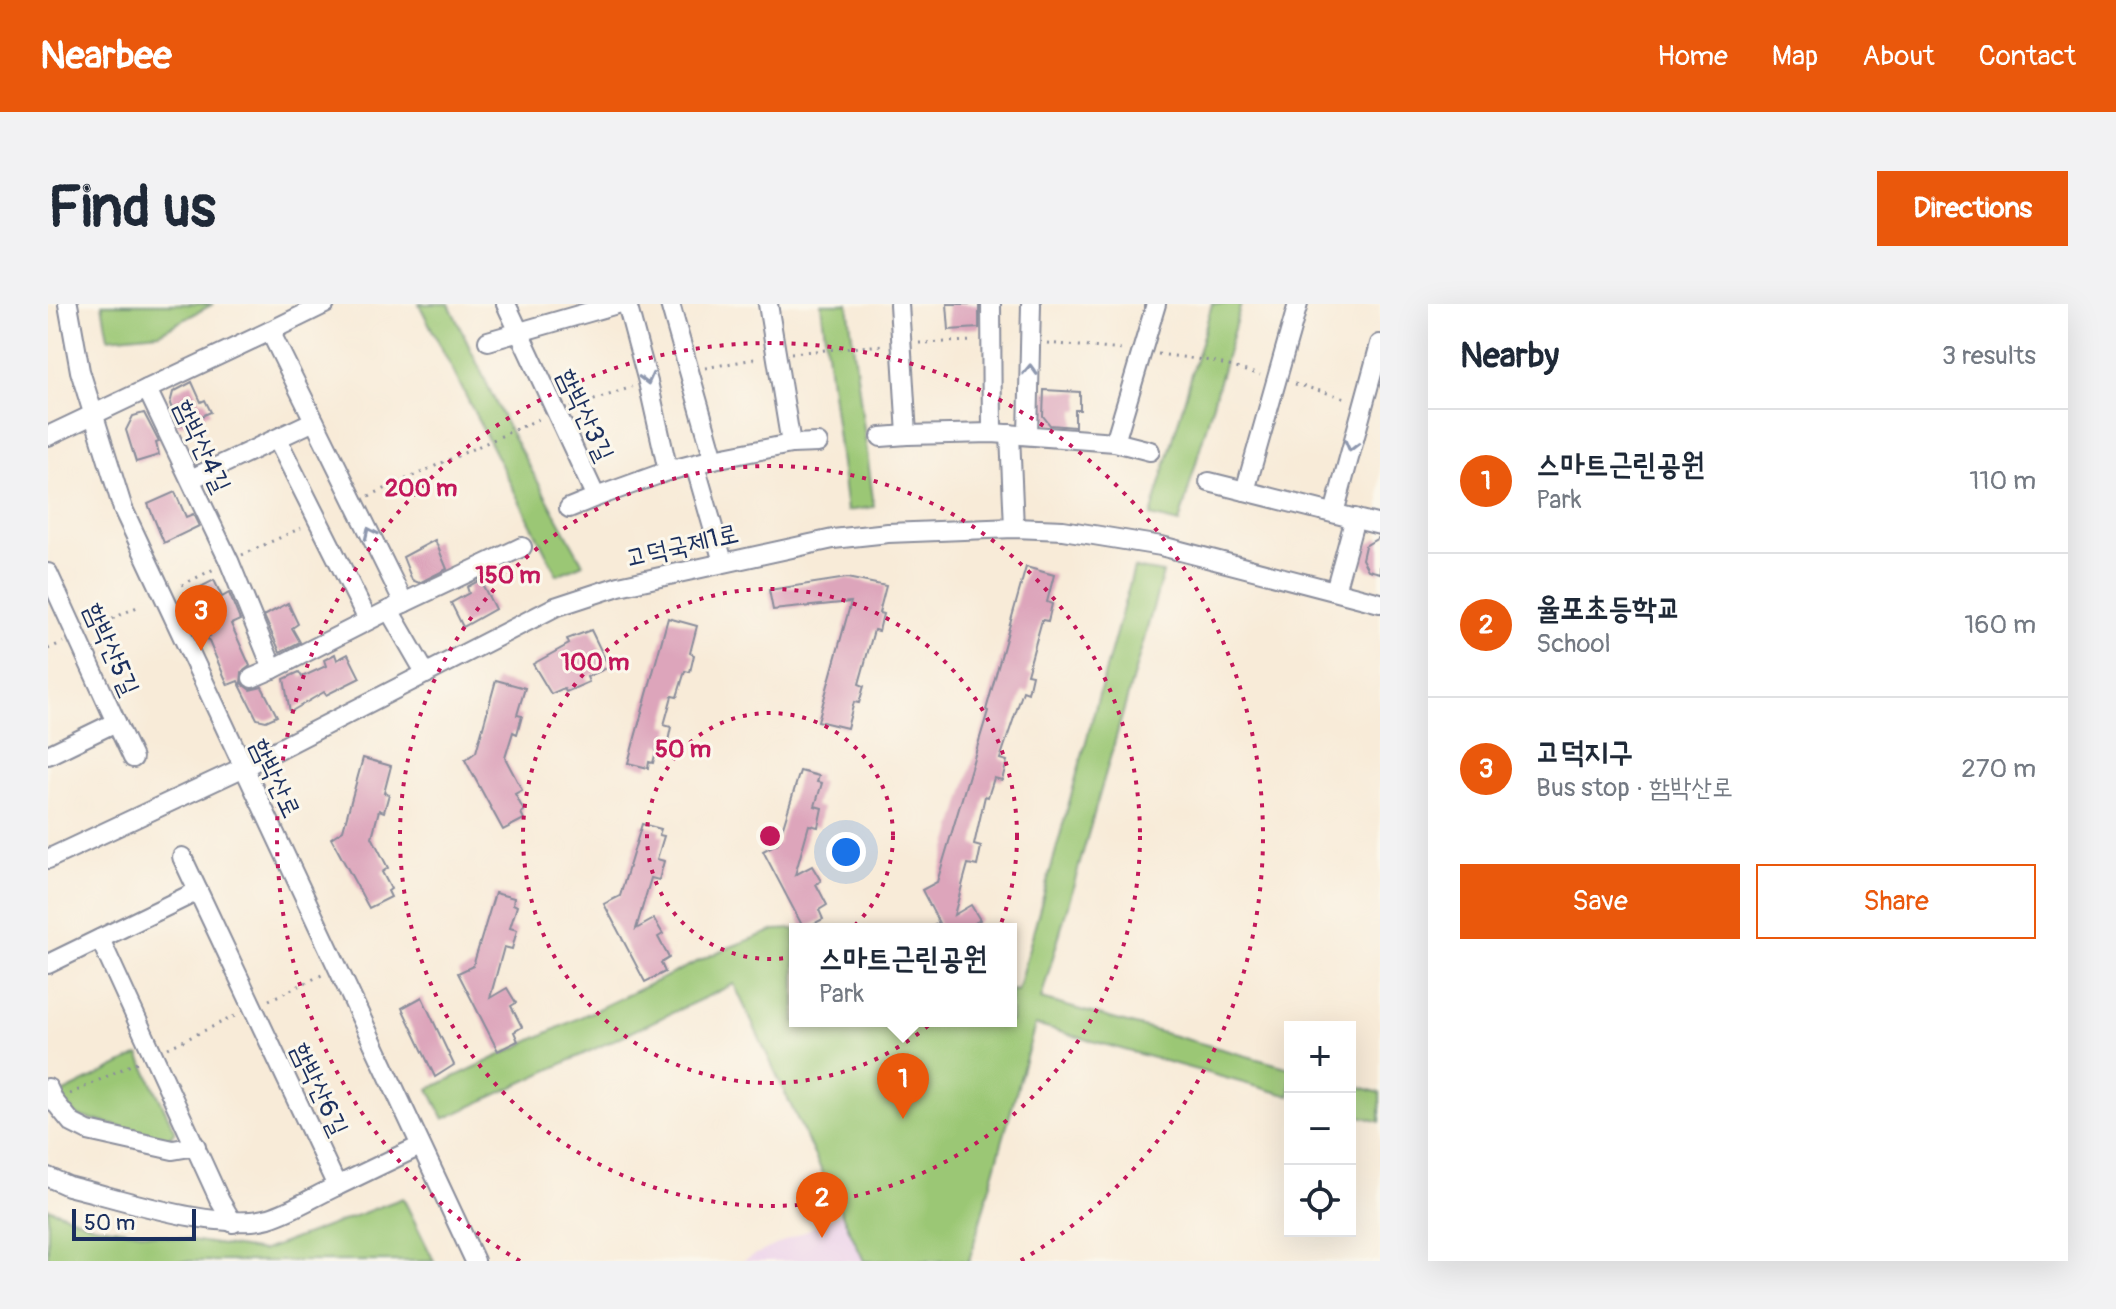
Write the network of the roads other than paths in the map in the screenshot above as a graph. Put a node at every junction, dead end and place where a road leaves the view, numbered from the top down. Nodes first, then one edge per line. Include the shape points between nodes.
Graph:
1 (68, 304) edge
2 (325, 304) edge
3 (506, 304) edge
4 (617, 304) edge
5 (627, 304) edge
6 (670, 304) edge
7 (768, 304) edge
8 (899, 304) edge
9 (991, 304) edge
10 (1031, 304) edge
11 (1156, 304) edge
12 (1298, 304) edge
13 (270, 331) junction
14 (519, 333) junction
15 (488, 341) dead end
16 (1380, 344) edge
17 (147, 389) junction
18 (92, 415) junction
19 (314, 421) junction
20 (1010, 434) junction
21 (907, 435) junction
22 (48, 436) edge
23 (881, 437) dead end
24 (277, 439) junction
25 (1115, 442) junction
26 (818, 443) dead end
27 (791, 444) junction
28 (1150, 451) dead end
29 (714, 459) junction
30 (695, 465) junction
31 (668, 471) junction
32 (191, 479) junction
33 (1209, 482) dead end
34 (1245, 491) junction
35 (596, 497) junction
36 (569, 508) dead end
37 (1334, 513) junction
38 (1355, 518) junction
39 (1379, 519) edge
40 (1014, 528) junction
41 (522, 547) dead end
42 (723, 562) junction
43 (48, 573) edge
44 (1335, 591) junction
45 (1380, 603) edge
46 (396, 606) junction
47 (368, 620) junction
48 (273, 669) junction
49 (426, 674) junction
50 (252, 678) dead end
51 (116, 722) junction
52 (48, 755) edge
53 (133, 758) dead end
54 (242, 768) junction
55 (182, 857) dead end
56 (48, 859) edge
57 (198, 891) junction
58 (100, 939) junction
59 (48, 964) edge
60 (51, 1095) edge
61 (196, 1146) junction
62 (420, 1146) junction
63 (48, 1177) edge
64 (337, 1186) junction
65 (233, 1223) junction
66 (475, 1261) edge

1 - 18 street, 함박산로
2 - 13 street, 함박산4길
3 - 14 street, 함박산3길
4 - 14 street
5 -> 31 street
6 - 29 street
7 - 27 street
8 - 21 street
9 - 20 street
20 -> 10 street
11 - 25 street
12 - 34 street
13 - 17 street, 함박산4길
13 - 19 street
14 - 15 street
14 - 35 street, 함박산3길
16 -> 37 street
17 - 18 street
17 - 32 street, 함박산4길
18 - 22 street
18 - 54 street, 함박산로 via 123,509
19 - 24 street
46 -> 19 street via 356,502
20 - 21 street
20 - 25 street
20 - 40 street
21 - 23 street
24 - 32 street
24 - 47 street
25 - 28 street
26 - 27 street, 함박산3길
27 - 29 street, 함박산3길
29 - 30 street, 함박산3길
30 - 31 street, 함박산3길
30 - 42 street
31 - 35 street, 함박산3길
32 - 48 street, 함박산4길
33 - 34 street
34 - 37 street
35 - 36 street
37 - 38 street
38 - 39 street
38 - 44 street
40 - 42 street, 고덕국제1로 via 888,533
40 - 44 street, 고덕국제1로 via 1161,546
41 - 46 street
42 - 49 street, 고덕국제1로 via 555,607
43 - 51 street, 함박산5길
44 - 45 street, 고덕국제1로
46 - 47 street
46 - 49 street
47 - 48 street
48 - 50 street
49 - 54 street, 고덕국제1로
51 - 52 street, 함박산5길
51 - 53 street
54 - 56 street, 고덕국제1로
54 - 62 street, 함박산로
55 - 57 street, 함박산6길
57 - 58 street
57 - 64 street, 함박산6길
58 - 59 street
58 - 61 street
60 - 61 street via 72,1123 88,1131 173,1150
61 - 65 street
62 - 64 street
62 - 66 street, 함박산로
63 - 65 street
64 - 65 street via 272,1217

